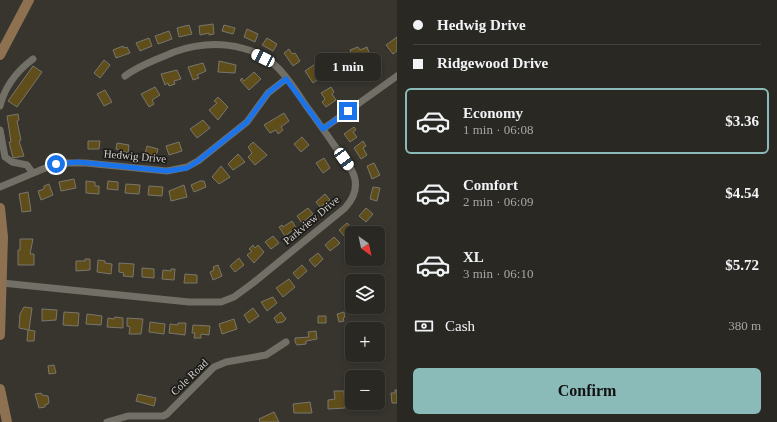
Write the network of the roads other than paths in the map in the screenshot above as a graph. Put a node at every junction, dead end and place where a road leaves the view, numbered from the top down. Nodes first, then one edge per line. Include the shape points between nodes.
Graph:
1 (29, 0) edge
2 (0, 55) edge
3 (33, 59) dead end
4 (125, 76) dead end
5 (397, 76) edge
6 (286, 79) junction
7 (0, 106) edge
8 (323, 129) junction
9 (0, 130) edge
10 (32, 172) junction
11 (0, 187) edge
12 (0, 208) edge
13 (2, 282) junction
14 (0, 335) edge
15 (286, 342) dead end
16 (0, 389) edge
17 (4, 420) edge
18 (108, 422) edge

1 - 2 main road
3 - 7 street via 10,82
4 - 6 street, Parkview Drive via 170,54 210,44 237,47 255,54 277,68
5 - 8 street
6 - 8 street, Parkview Drive
6 - 10 street, Hedwig Drive via 268,93 247,122 187,168 167,171 70,162
8 - 13 street, Parkview Drive via 354,174 356,187 352,198 345,208 234,297 214,303 189,302
9 - 10 street via 5,156 12,162 27,165
10 - 11 street, Hedwig Drive
12 - 13 main road via 3,228
13 - 14 main road
15 - 18 street, Cole Road via 266,355 226,362 214,367 163,416 128,416
16 - 17 main road

